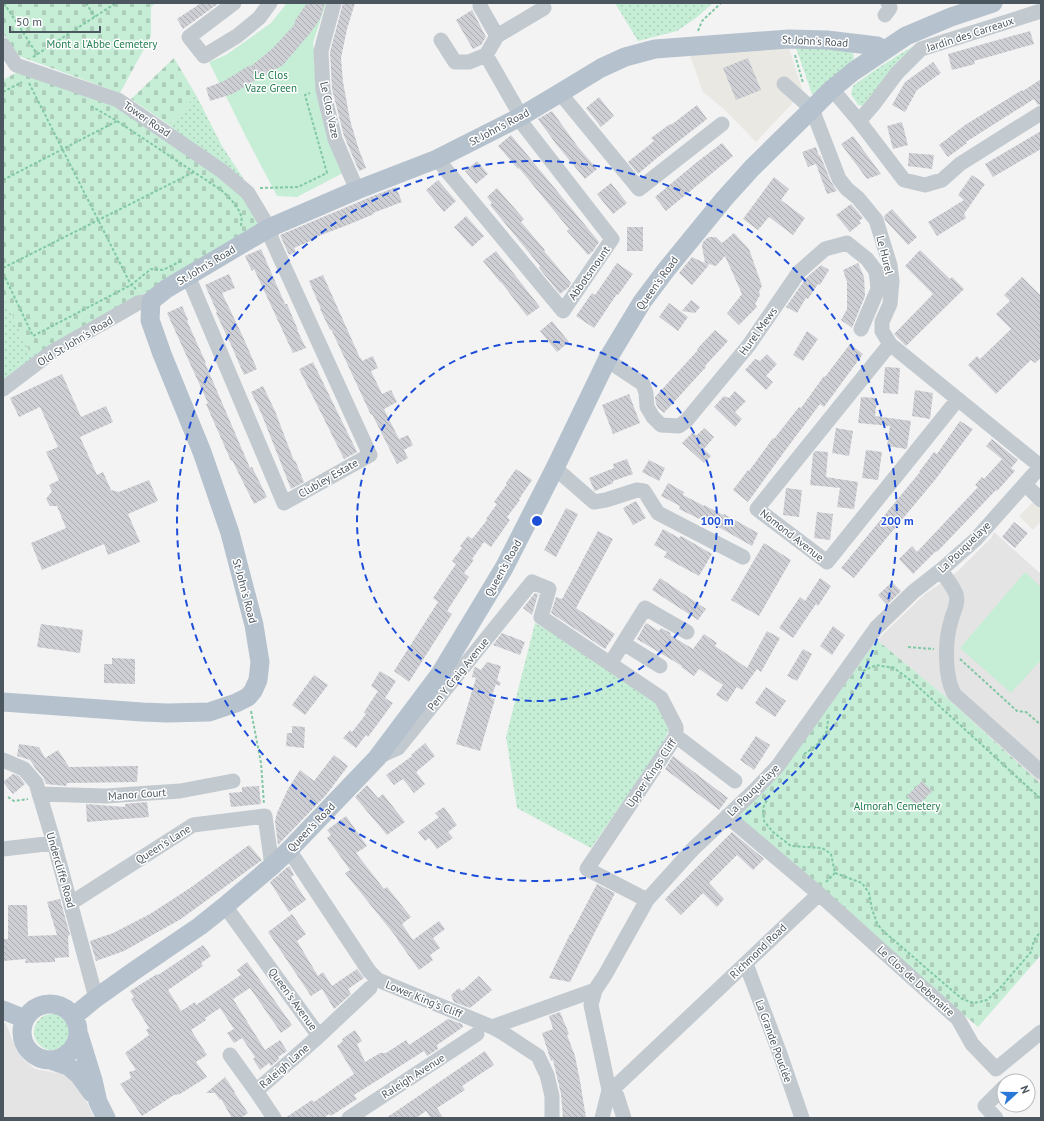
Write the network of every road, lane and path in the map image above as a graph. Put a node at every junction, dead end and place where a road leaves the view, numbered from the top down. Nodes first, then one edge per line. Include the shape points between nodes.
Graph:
1 (4, 3) edge
2 (86, 3) edge
3 (116, 3) edge
4 (234, 3) edge
5 (270, 3) edge
6 (334, 3) edge
7 (721, 3) edge
8 (993, 3) edge
9 (480, 6) dead end
10 (544, 8) dead end
11 (1041, 11) edge
12 (95, 16) junction
13 (497, 36) junction
14 (789, 39) junction
15 (441, 40) dead end
16 (3, 45) edge
17 (693, 46) junction
18 (884, 50) junction
19 (486, 55) junction
20 (9, 68) edge
21 (27, 79) junction
22 (34, 82) dead end
23 (784, 84) dead end
24 (323, 90) junction
25 (832, 90) junction
26 (3, 92) edge
27 (560, 93) junction
28 (89, 105) dead end
29 (812, 109) junction
30 (1041, 113) edge
31 (519, 117) junction
32 (116, 121) junction
33 (860, 121) junction
34 (722, 124) dead end
35 (62, 150) junction
36 (437, 159) junction
37 (194, 172) junction
38 (3, 180) edge
39 (357, 190) junction
40 (248, 193) junction
41 (98, 221) junction
42 (269, 228) junction
43 (238, 232) dead end
44 (3, 268) edge
45 (185, 268) junction
46 (3, 273) edge
47 (131, 285) junction
48 (152, 301) junction
49 (861, 329) dead end
50 (890, 344) junction
51 (607, 360) junction
52 (3, 389) edge
53 (958, 399) junction
54 (1041, 466) edge
55 (556, 468) junction
56 (1025, 484) junction
57 (1041, 500) edge
58 (743, 557) dead end
59 (941, 570) junction
60 (532, 582) joint
61 (687, 632) dead end
62 (623, 643) junction
63 (908, 647) dead end
64 (946, 650) junction
65 (610, 664) junction
66 (660, 666) dead end
67 (863, 670) dead end
68 (248, 696) junction
69 (3, 702) edge
70 (827, 721) dead end
71 (1041, 725) edge
72 (676, 736) junction
73 (377, 758) junction
74 (801, 758) dead end
75 (3, 760) edge
76 (1041, 772) edge
77 (735, 781) dead end
78 (233, 782) dead end
79 (770, 795) dead end
80 (40, 796) junction
81 (8, 797) dead end
82 (1041, 799) edge
83 (265, 816) junction
84 (727, 816) junction
85 (54, 843) junction
86 (3, 849) edge
87 (288, 850) junction
88 (272, 866) junction
89 (819, 894) junction
90 (647, 900) junction
91 (71, 903) junction
92 (225, 906) junction
93 (1041, 931) edge
94 (746, 964) junction
95 (370, 988) dead end
96 (595, 990) junction
97 (96, 998) junction
98 (3, 1010) edge
99 (74, 1016) junction
100 (25, 1019) junction
101 (492, 1027) junction
102 (1041, 1032) edge
103 (476, 1034) dead end
104 (79, 1035) junction
105 (319, 1036) junction
106 (230, 1055) dead end
107 (53, 1061) junction
108 (998, 1073) edge
109 (1002, 1073) edge
110 (610, 1090) junction
111 (256, 1091) junction
112 (996, 1095) edge
113 (102, 1110) edge
114 (274, 1118) edge
115 (349, 1118) edge
116 (552, 1118) edge
117 (602, 1118) edge
118 (624, 1118) edge
119 (802, 1118) edge
120 (996, 1118) edge

1 - 12 path via 37,54
2 - 12 path
3 - 12 path
4 - 5 street via 189,37 204,56 237,36 259,18
6 - 24 street, Le Clos Vaze via 321,51
7 - 17 path via 702,21
8 - 18 main road, Queen's Road via 906,36
9 - 13 street
10 - 13 street
11 - 33 street, Jardin des Carreaux via 921,49 897,73
13 - 19 street
14 - 17 main road, St John's Road
14 - 18 main road, St John's Road via 827,40 877,46
14 - 29 path
15 - 19 street via 455,62 469,62
16 - 20 street, Tower Road
17 - 27 main road, St John's Road via 655,49 625,57 601,68
18 - 25 main road, Queen's Road
19 - 31 street
20 - 40 street, Tower Road via 118,100 222,171
21 - 22 path
21 - 26 path
21 - 35 path
23 - 29 street
24 - 39 street, Le Clos Vaze via 335,139
24 - 40 path via 305,95 327,173 298,187 256,188
25 - 29 main road, Queen's Road
25 - 33 street
27 - 31 main road, St John's Road
27 - 34 street via 639,189
28 - 32 path
29 - 50 street, Le Hurel via 839,180 876,220 890,265 892,281 890,304 882,322 882,331
29 - 51 main road, Queen's Road via 752,168 666,270 642,302
30 - 33 street via 960,164 942,180 925,185 904,180
31 - 36 main road, St John's Road
31 - 36 street, Abbotsmount via 612,239 563,311
32 - 35 path
32 - 37 path
35 - 38 path
35 - 41 path
36 - 39 main road, St John's Road
37 - 41 path
37 - 43 path via 221,190 240,211 242,224
39 - 42 main road, St John's Road
40 - 42 street, Tower Road
41 - 44 path
41 - 47 path
42 - 45 main road, St John's Road
42 - 45 street, Clubley Estate via 370,455 284,503
45 - 47 path via 150,269
45 - 48 main road, St John's Road
46 - 47 path via 33,336
47 - 48 path
48 - 52 street, Old St John's Road via 138,303 52,352
48 - 68 main road, St John's Road via 150,320 205,459 230,533 254,625 260,662 258,680
49 - 51 street, Hurel Mews via 878,289 876,271 867,259 847,243 825,249 799,272 748,345 686,422 679,426 661,425 653,418 647,407 643,384
50 - 53 street, Le Hurel
50 - 53 street, Nomond Avenue via 758,509 827,562
51 - 55 main road, Queen's Road
53 - 54 street, Le Hurel
54 - 56 street, La Pouquelaye
55 - 58 street via 594,502 637,490 644,491 658,513
55 - 73 main road, Queen's Road via 504,568 440,674
56 - 57 street
56 - 59 street, La Pouquelaye via 975,540
59 - 64 street via 956,595
59 - 84 street, La Pouquelaye via 913,592 876,628 778,767
60 - 65 street, Upper Kings Cliff via 549,589 541,617
60 - 73 street, Pen Y Craig Avenue via 398,748
61 - 62 street via 645,608
62 - 65 street
62 - 66 street
63 - 64 path
64 - 71 path via 955,655 1017,711 1026,712
64 - 76 street via 950,686 954,694
65 - 72 street, Upper Kings Cliff via 661,698 676,726
67 - 82 path via 876,665 894,668 913,682
68 - 69 main road via 210,712 142,712
68 - 83 path via 261,763
70 - 74 path via 826,733 816,746
72 - 77 street
72 - 90 street, Upper Kings Cliff via 587,869
73 - 87 main road, Queen's Road
75 - 80 street, Undercliffe Road via 24,768 36,783
78 - 80 street, Manor Court via 180,791 106,796
79 - 93 path via 763,808 764,821 773,832 791,846 822,848 831,854 835,873 862,883 870,893 872,909 882,930 962,999 974,1003 987,1000 1031,952 1034,940
80 - 81 path via 14,801
80 - 85 street, Undercliffe Road
83 - 88 street
83 - 91 street, Queen's Lane via 193,825
84 - 89 street
84 - 90 street, La Pouquelaye
85 - 86 street
85 - 91 street, Undercliffe Road
87 - 88 main road, Queen's Road
87 - 101 street, Lower King's Cliff via 369,971 378,980
88 - 92 main road, Queen's Road
89 - 94 street, Richmond Road
89 - 108 street, Le Clos de Debenaire via 958,1019 972,1044
90 - 96 street, La Pouquelaye
91 - 97 street, Undercliffe Road
92 - 97 main road, Queen's Road
92 - 105 street, Queen's Avenue
94 - 110 street, Richmond Road
94 - 119 street, La Grande Pouclée
95 - 105 street, Queen's Avenue
96 - 101 street
96 - 110 street, La Pouquelaye via 591,1006
97 - 99 main road, Queen's Road
98 - 100 main road
99 - 100 main road via 64,1007 51,1003 34,1008
99 - 104 main road
100 - 107 main road via 22,1032 23,1041 28,1049 34,1056
101 - 116 street, Lower King's Cliff via 536,1049 547,1075 552,1096
102 - 109 street, Le Clos de Debenaire
103 - 115 street, Raleigh Avenue
104 - 107 main road via 70,1053
104 - 113 main road
105 - 111 street, Raleigh Lane
106 - 111 street
107 - 113 main road via 68,1066 79,1075
110 - 117 street, La Pouquelaye
110 - 118 street via 617,1096
111 - 114 street, Raleigh Lane
112 - 120 street via 986,1106

